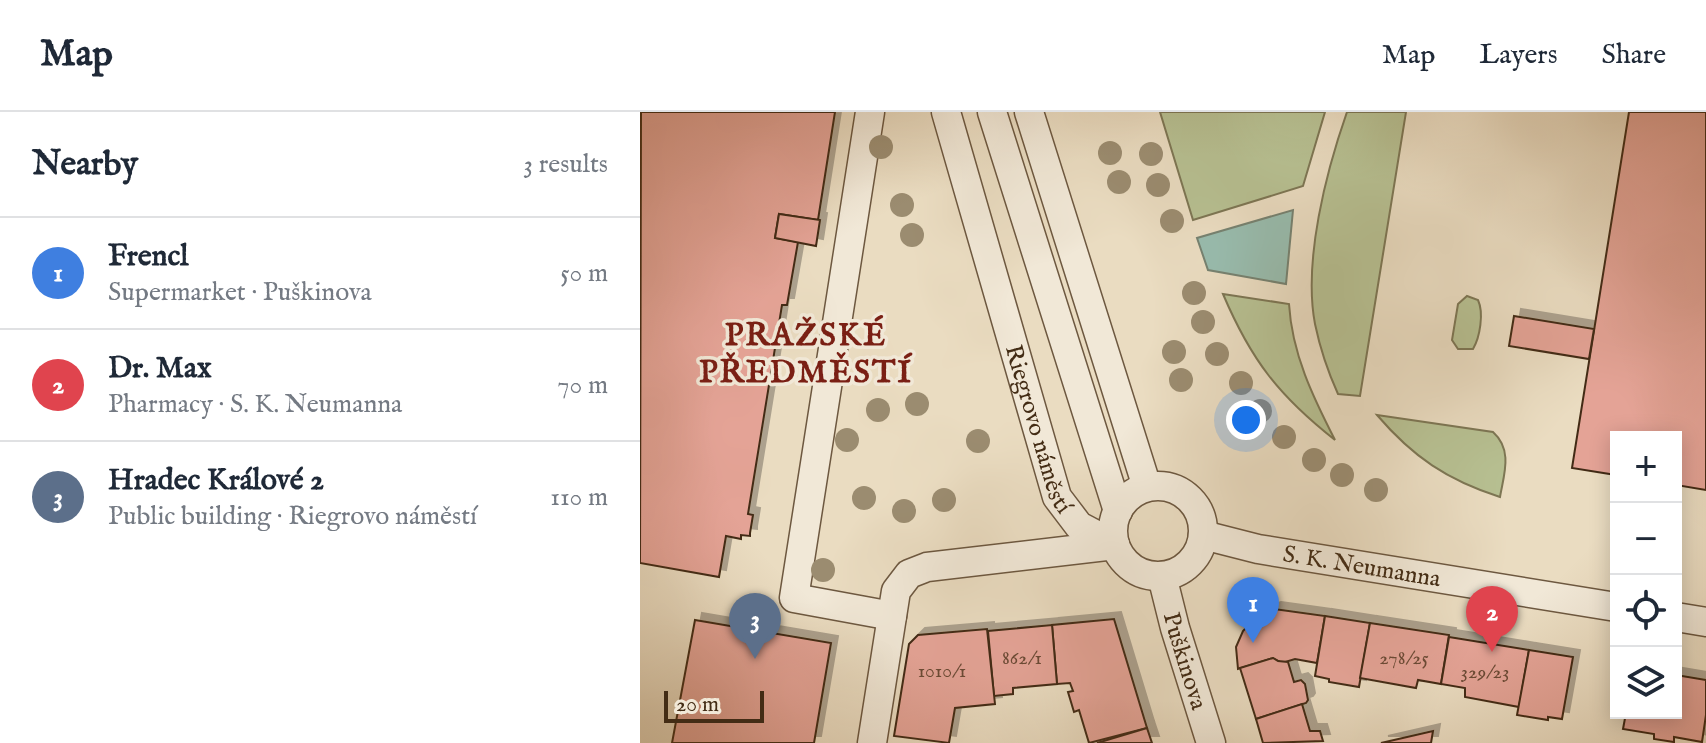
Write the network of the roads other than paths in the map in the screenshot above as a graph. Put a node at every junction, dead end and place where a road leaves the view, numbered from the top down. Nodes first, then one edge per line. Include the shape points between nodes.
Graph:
1 (870, 112) edge
2 (946, 112) edge
3 (992, 112) edge
4 (1029, 112) edge
5 (1147, 487) junction
6 (1118, 511) junction
7 (1203, 535) junction
8 (1115, 545) junction
9 (1162, 576) junction
10 (894, 603) junction
11 (1610, 606) edge
12 (1682, 618) edge
13 (1706, 622) edge
14 (872, 743) edge
15 (1211, 743) edge

1 - 10 street via 794,598
2 - 8 street, Riegrovo náměstí via 1057,497 1079,526
3 - 6 street, Riegrovo náměstí
4 - 5 street
5 - 6 street via 1125,500
5 - 7 street via 1175,489 1188,497 1197,508
6 - 8 street
7 - 9 street via 1192,561
7 - 11 street, S. K. Neumanna via 1258,549
8 - 9 street via 1140,572
8 - 10 street via 927,567 909,574
9 - 15 street, Puškinova
10 - 14 street
12 - 13 street

